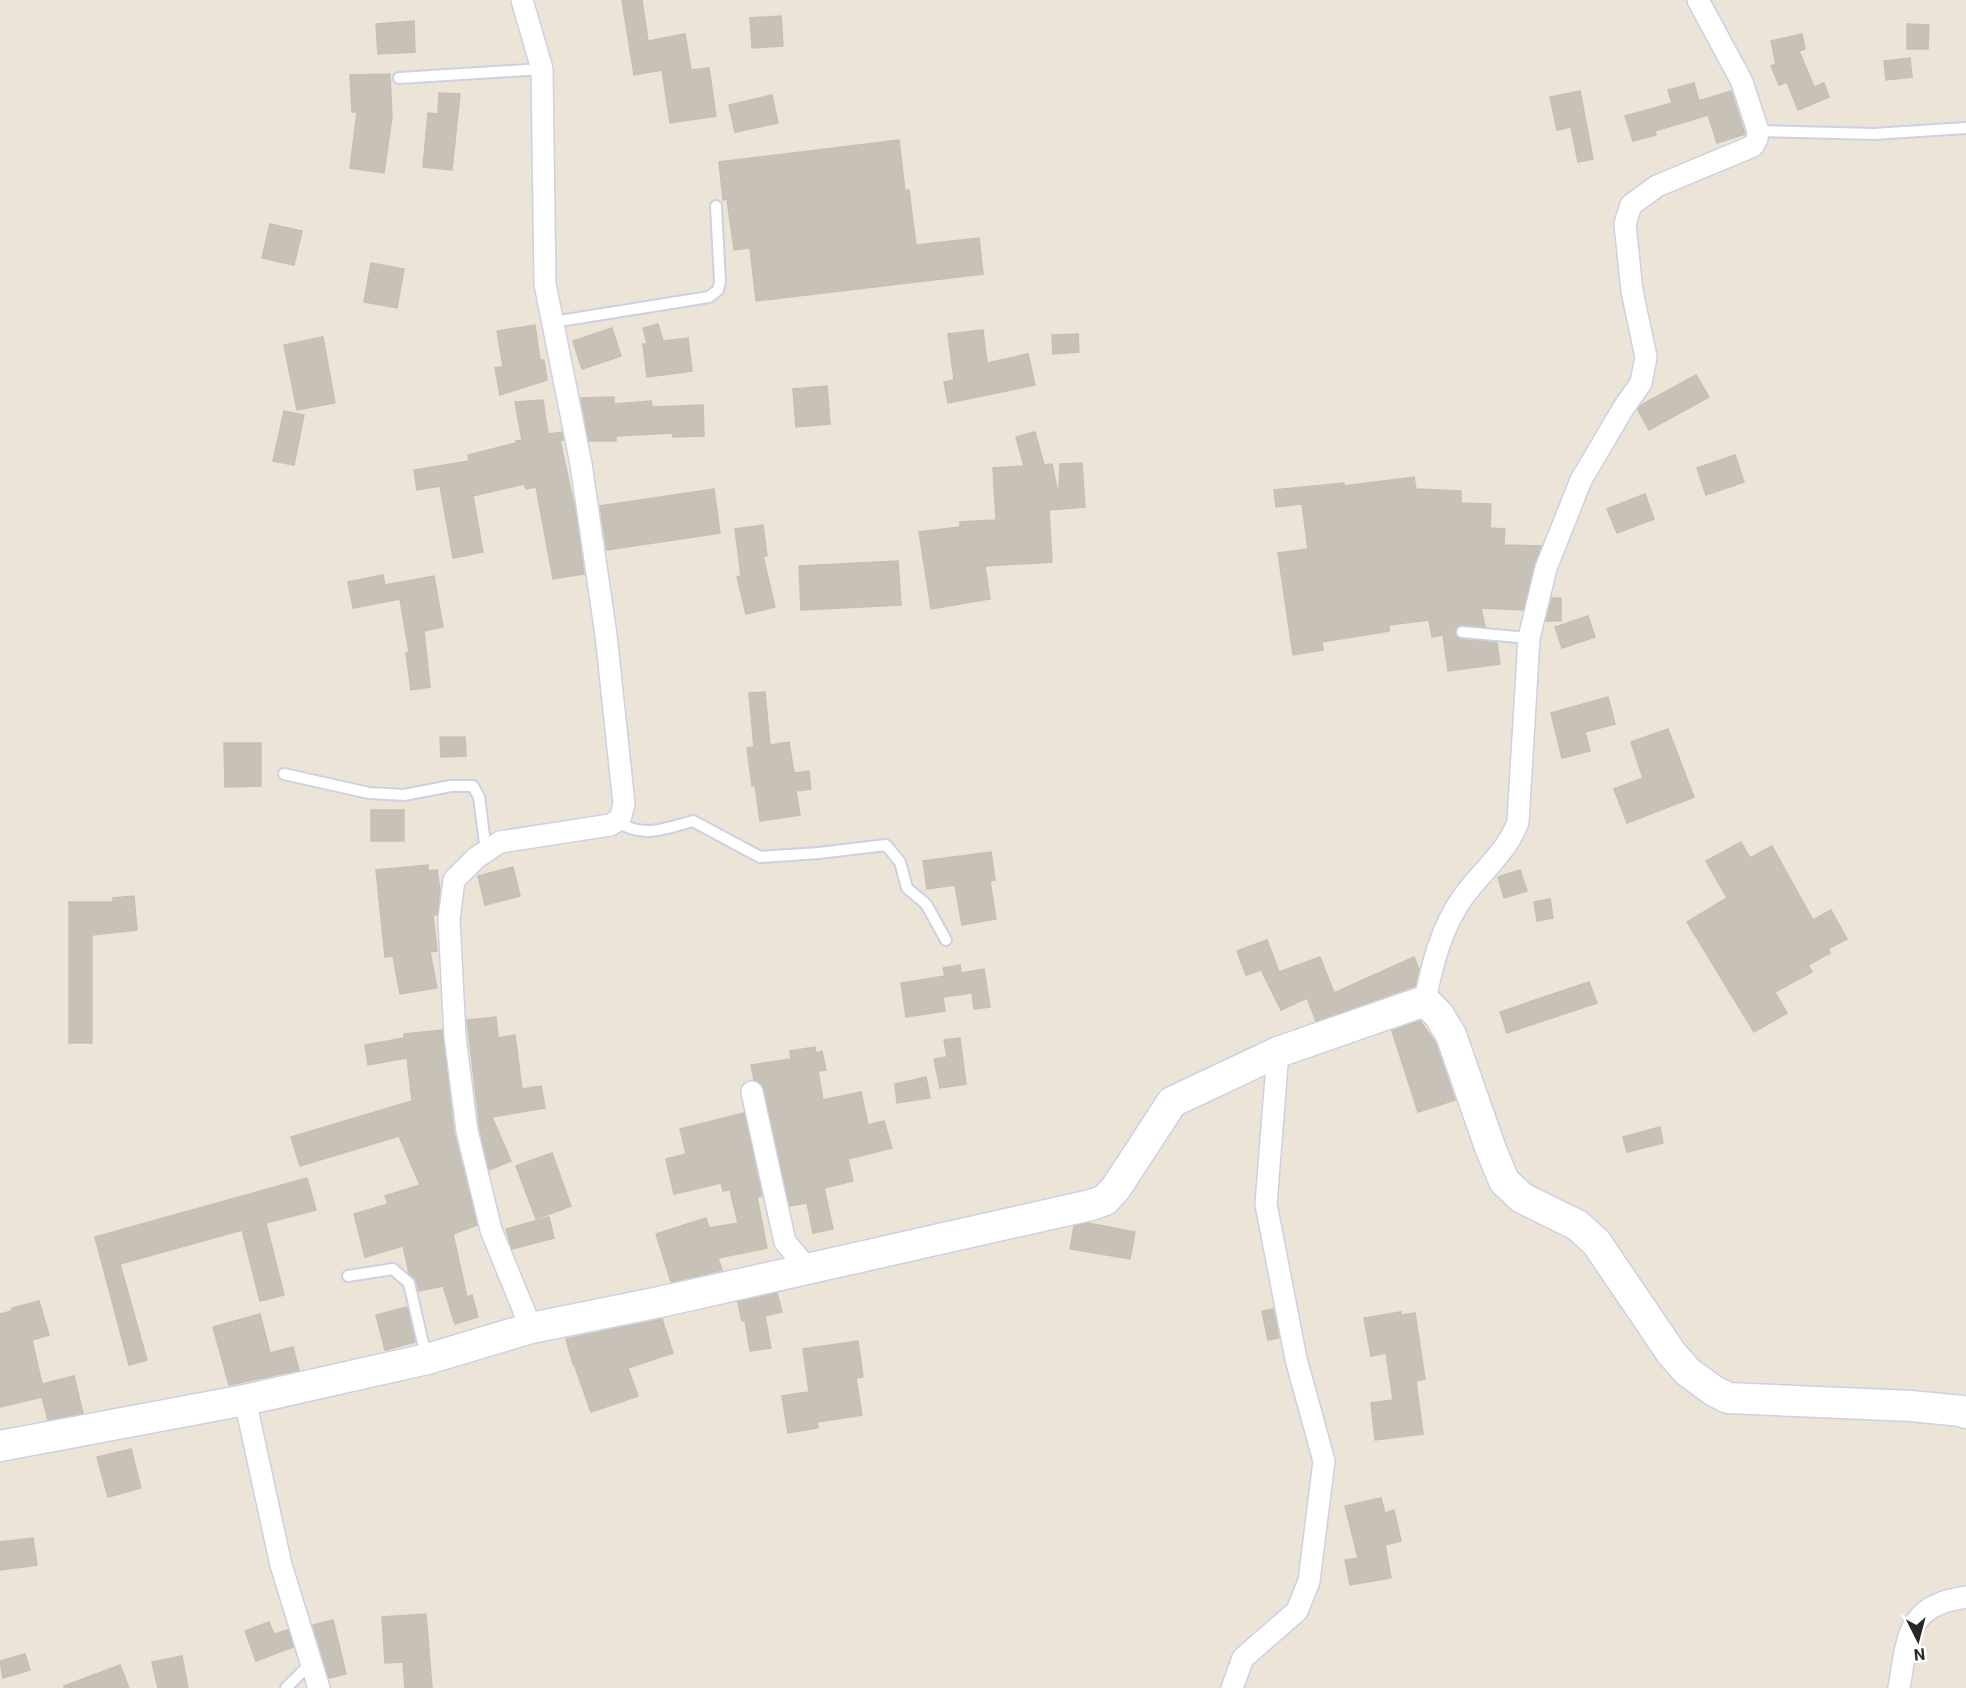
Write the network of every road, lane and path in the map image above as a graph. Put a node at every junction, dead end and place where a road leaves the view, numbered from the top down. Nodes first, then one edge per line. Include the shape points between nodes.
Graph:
1 (522, 0) edge
2 (1698, 0) edge
3 (542, 69) junction
4 (399, 78) dead end
5 (1966, 128) edge
6 (1758, 131) junction
7 (716, 206) dead end
8 (553, 322) junction
9 (1462, 632) dead end
10 (1528, 638) junction
11 (284, 774) dead end
12 (616, 821) junction
13 (486, 851) junction
14 (946, 940) dead end
15 (1425, 1001) junction
16 (1278, 1052) junction
17 (752, 1092) dead end
18 (808, 1269) junction
19 (348, 1276) dead end
20 (531, 1328) junction
21 (426, 1359) junction
22 (245, 1400) junction
23 (1966, 1413) edge
24 (0, 1446) edge
25 (1966, 1597) edge
26 (312, 1663) junction
27 (286, 1688) edge
28 (319, 1688) edge
29 (1232, 1688) edge
30 (1899, 1688) edge

1 - 3 street
2 - 6 street via 1742,82
3 - 4 lane
3 - 8 street via 545,284
5 - 6 lane via 1874,134
6 - 10 street via 1753,146 1656,186 1631,205 1625,224 1632,291 1646,357 1641,383 1581,480 1546,568
7 - 8 lane via 720,282 718,290 709,297
8 - 12 street via 581,464 606,635 624,804
9 - 10 lane
10 - 15 street via 1518,822 1513,837 1462,898 1438,947
11 - 13 lane via 369,793 404,795 473,786 479,797
12 - 13 street via 500,842
12 - 14 lane via 629,830 652,832 693,821 760,857 886,845 900,862 907,888 926,904
13 - 20 street via 454,880 449,919 454,1036 467,1131 491,1230
15 - 16 street
15 - 23 street via 1450,1035 1504,1180 1522,1198 1577,1226 1596,1242 1672,1354 1697,1379 1728,1398 1911,1406
16 - 18 street via 1172,1102 1105,1200
16 - 29 street via 1266,1204 1296,1359 1324,1461 1309,1581 1297,1611 1243,1658
17 - 18 street via 785,1242
18 - 20 street
19 - 21 lane via 393,1269 409,1283
20 - 21 street
21 - 22 street
22 - 24 street
22 - 26 street via 281,1565
25 - 30 street via 1938,1604 1920,1614 1911,1627
26 - 27 lane
26 - 28 street

